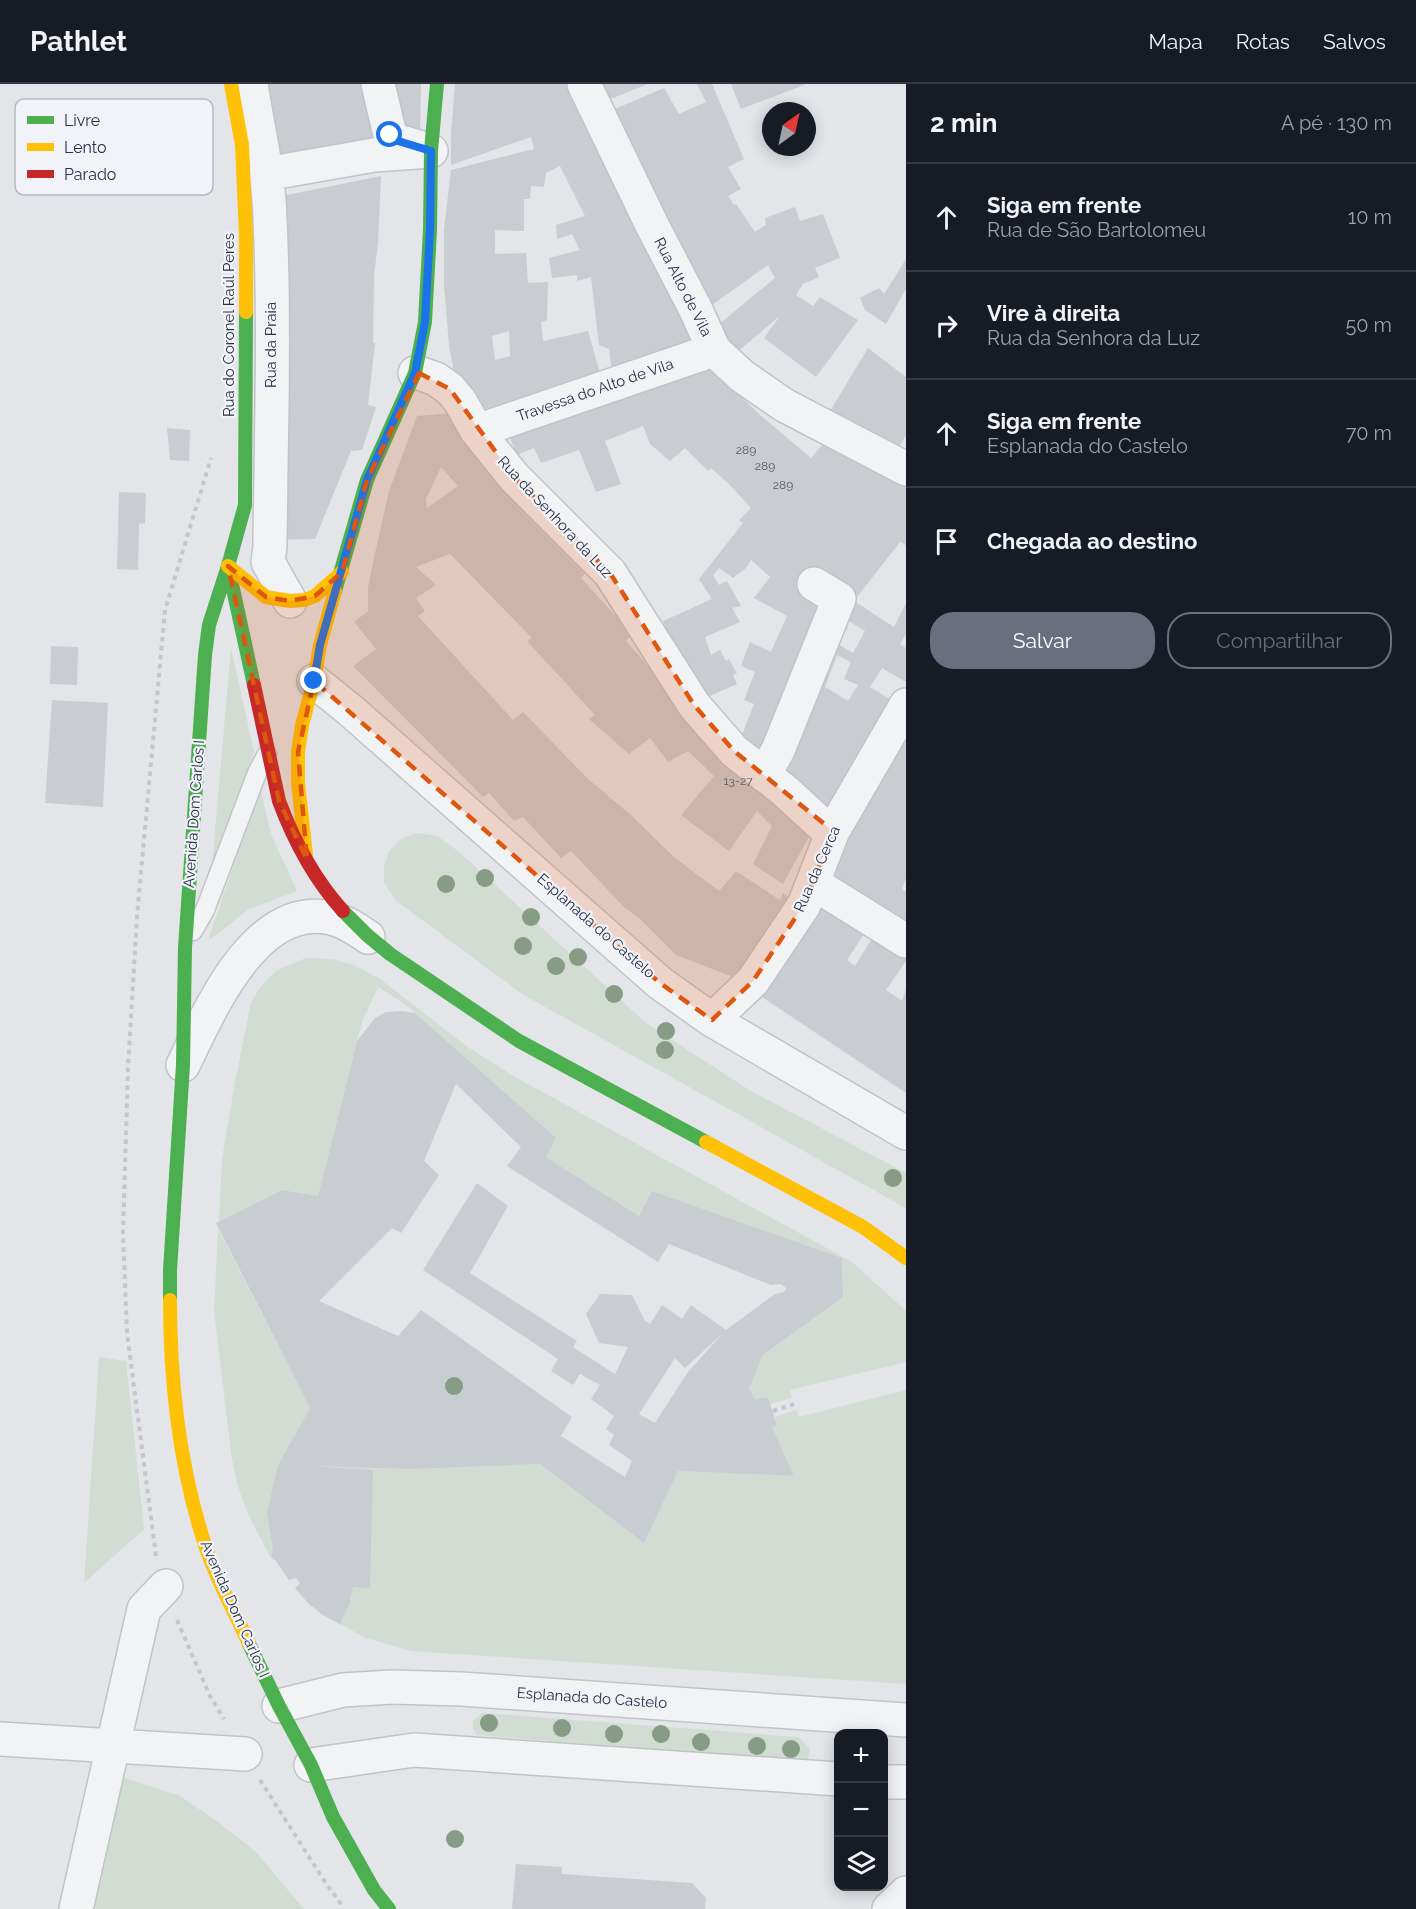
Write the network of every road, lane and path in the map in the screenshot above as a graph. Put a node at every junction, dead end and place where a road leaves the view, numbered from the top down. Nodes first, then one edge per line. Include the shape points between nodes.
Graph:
1 (231, 84) edge
2 (251, 84) edge
3 (378, 84) edge
4 (436, 84) edge
5 (584, 84) edge
6 (431, 151) junction
7 (266, 174) junction
8 (714, 350) junction
9 (415, 373) junction
10 (477, 430) junction
11 (211, 457) dead end
12 (906, 469) edge
13 (228, 566) junction
14 (342, 572) junction
15 (814, 584) dead end
16 (290, 601) junction
17 (314, 681) junction
18 (906, 705) edge
19 (269, 750) junction
20 (764, 775) junction
21 (833, 831) junction
22 (307, 860) junction
23 (813, 883) junction
24 (372, 939) junction
25 (906, 941) edge
26 (185, 948) junction
27 (712, 1020) junction
28 (183, 1065) junction
29 (906, 1133) edge
30 (906, 1258) edge
31 (127, 1333) dead end
32 (794, 1404) dead end
33 (773, 1411) dead end
34 (166, 1586) dead end
35 (279, 1706) junction
36 (906, 1720) edge
37 (0, 1739) edge
38 (113, 1746) junction
39 (245, 1754) dead end
40 (311, 1765) junction
41 (834, 1779) edge
42 (888, 1782) edge
43 (906, 1782) edge
44 (906, 1893) edge
45 (76, 1909) edge
46 (389, 1909) edge
47 (889, 1909) edge

1 - 13 street, Rua do Coronel Raúl Peres via 242,145 246,236 245,505
2 - 7 street, Rua da Praia
3 - 6 street via 390,135
4 - 6 street
5 - 8 street, Rua Alto de Vila
6 - 7 street via 374,155
6 - 9 street via 425,322
7 - 16 street, Rua da Praia via 272,324 268,562
8 - 10 street, Travessa do Alto de Vila
8 - 12 street, Rua Alto de Vila via 742,376 784,405
9 - 10 street, Rua da Senhora da Luz via 436,379 450,389
9 - 14 street via 367,480
10 - 20 street, Rua da Senhora da Luz via 514,477 610,573 694,705 734,751
11 - 31 path via 165,610 137,916 128,1068 123,1233
13 - 16 street via 266,597
13 - 19 street
13 - 26 street, Avenida Dom Carlos I via 209,626 205,655
14 - 16 street via 315,596
14 - 17 street via 320,645
15 - 20 street via 839,599 778,750
17 - 22 street via 298,752
17 - 27 street, Esplanada do Castelo via 660,983
18 - 21 street, Rua da Cerca
19 - 22 street via 279,801
19 - 26 lane via 205,910
20 - 21 street, Rua da Senhora da Luz
21 - 23 street, Rua da Cerca
22 - 24 street via 345,914
23 - 25 street
23 - 27 street, Rua da Cerca via 804,904 753,981
24 - 28 street, Avenida Dom Carlos I via 349,924 316,916 272,932 242,957 217,996
24 - 30 street via 519,1041 863,1227
26 - 28 street, Avenida Dom Carlos I
27 - 29 street, Esplanada do Castelo
28 - 35 street, Avenida Dom Carlos I via 170,1270 176,1413 188,1487 207,1550
32 - 33 path
34 - 38 street via 144,1609
35 - 36 street, Esplanada do Castelo via 343,1690 392,1687
35 - 40 street, Avenida Dom Carlos I
37 - 38 street
38 - 39 street
38 - 45 street
40 - 41 street via 414,1750
40 - 46 street, Avenida Dom Carlos I via 333,1817
42 - 43 street
44 - 47 street

